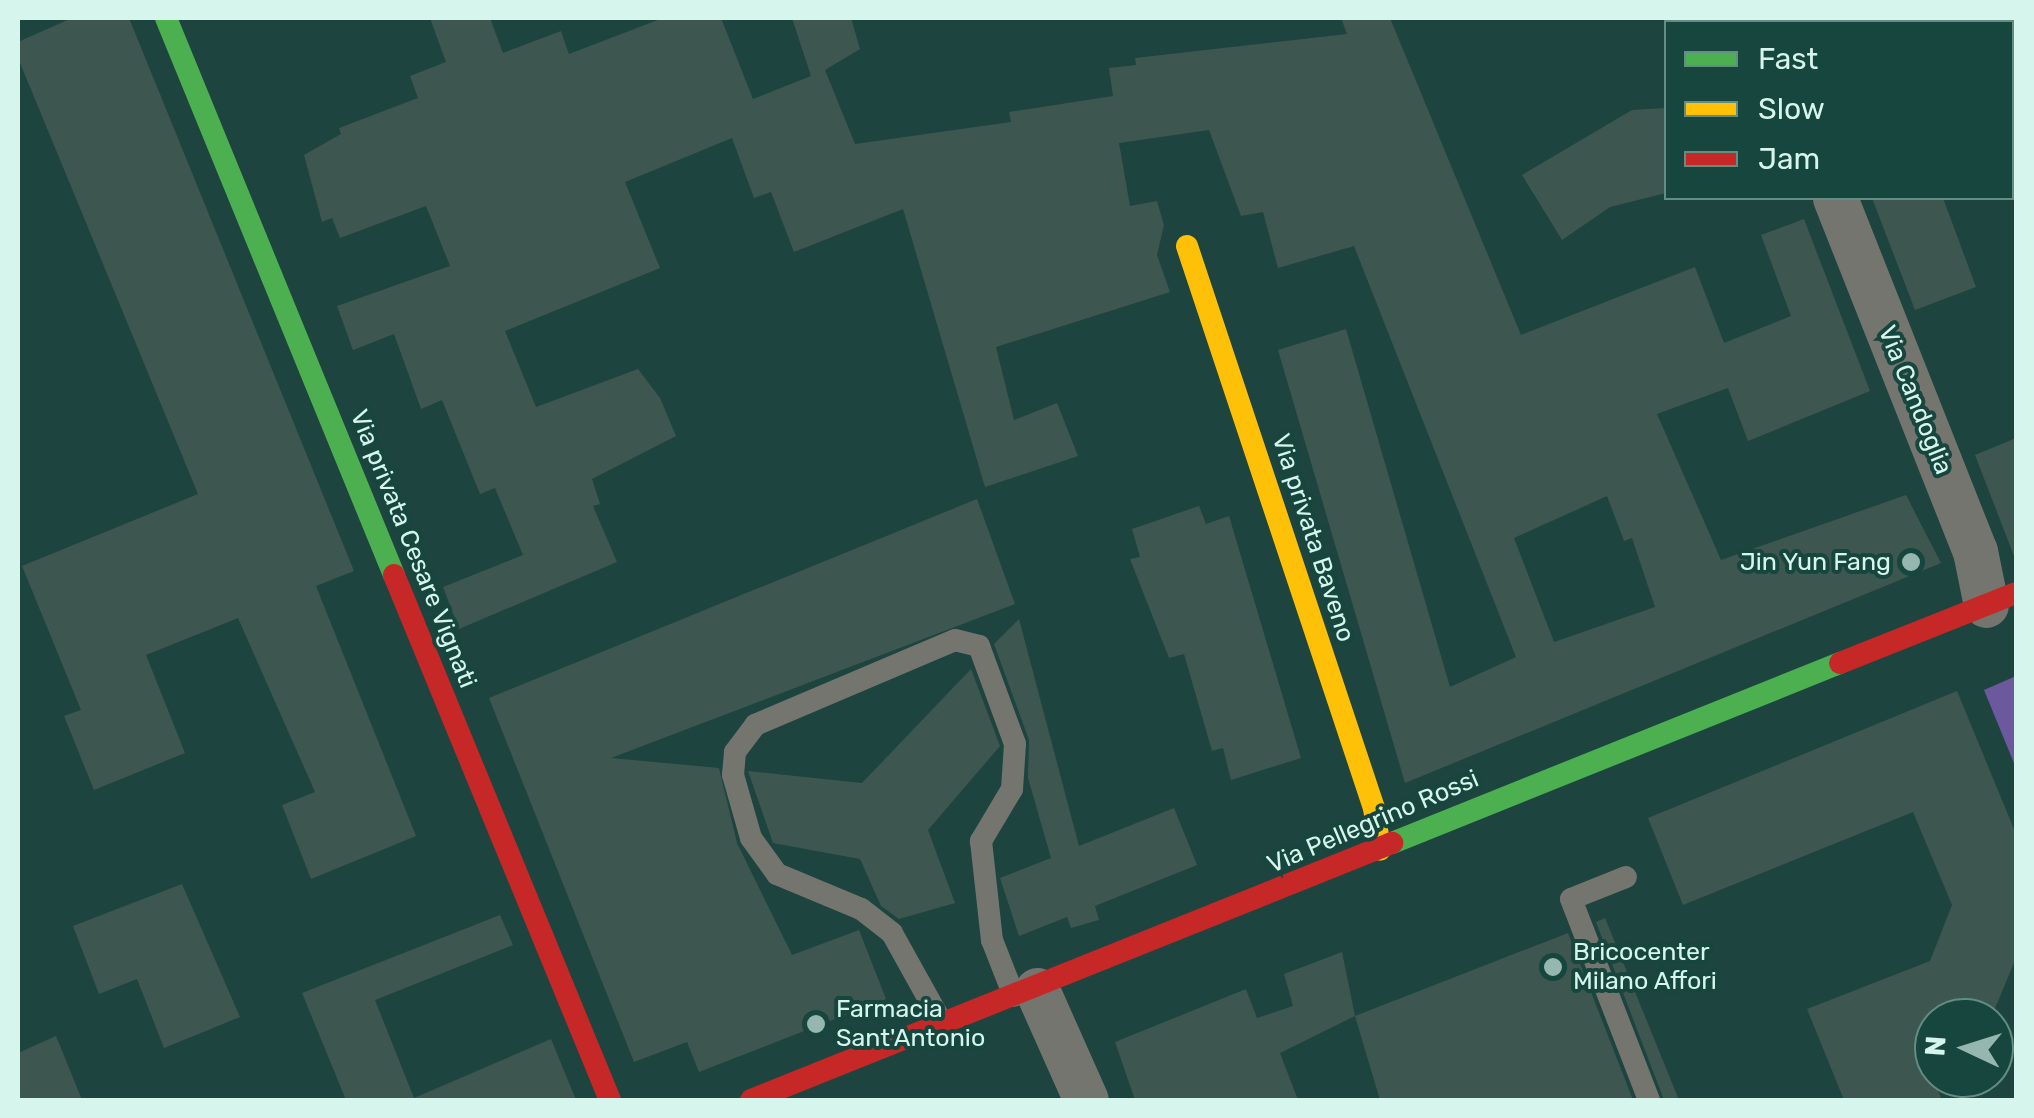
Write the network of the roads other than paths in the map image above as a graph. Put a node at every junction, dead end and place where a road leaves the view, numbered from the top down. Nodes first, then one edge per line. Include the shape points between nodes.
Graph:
1 (166, 18) edge
2 (1835, 200) edge
3 (1187, 246) dead end
4 (2001, 599) edge
5 (1380, 850) junction
6 (1626, 877) dead end
7 (1026, 994) junction
8 (943, 1026) junction
9 (610, 1100) edge
10 (751, 1100) edge
11 (1086, 1100) edge
12 (1649, 1100) edge

1 - 9 street, Via privata Cesare Vignati
2 - 4 street, Via Candoglia via 1975,551
3 - 5 street, Via privata Baveno via 1374,808
4 - 5 street, Via Pellegrino Rossi
5 - 7 street, Via Pellegrino Rossi
6 - 12 lane via 1571,900
7 - 8 street, Via Pellegrino Rossi
7 - 8 lane via 992,940 981,857 981,841 1012,789 1015,744 980,646 955,640 755,724 735,752 733,775 751,838 778,874 861,910 892,933
7 - 11 street
8 - 10 street, Via Pellegrino Rossi

